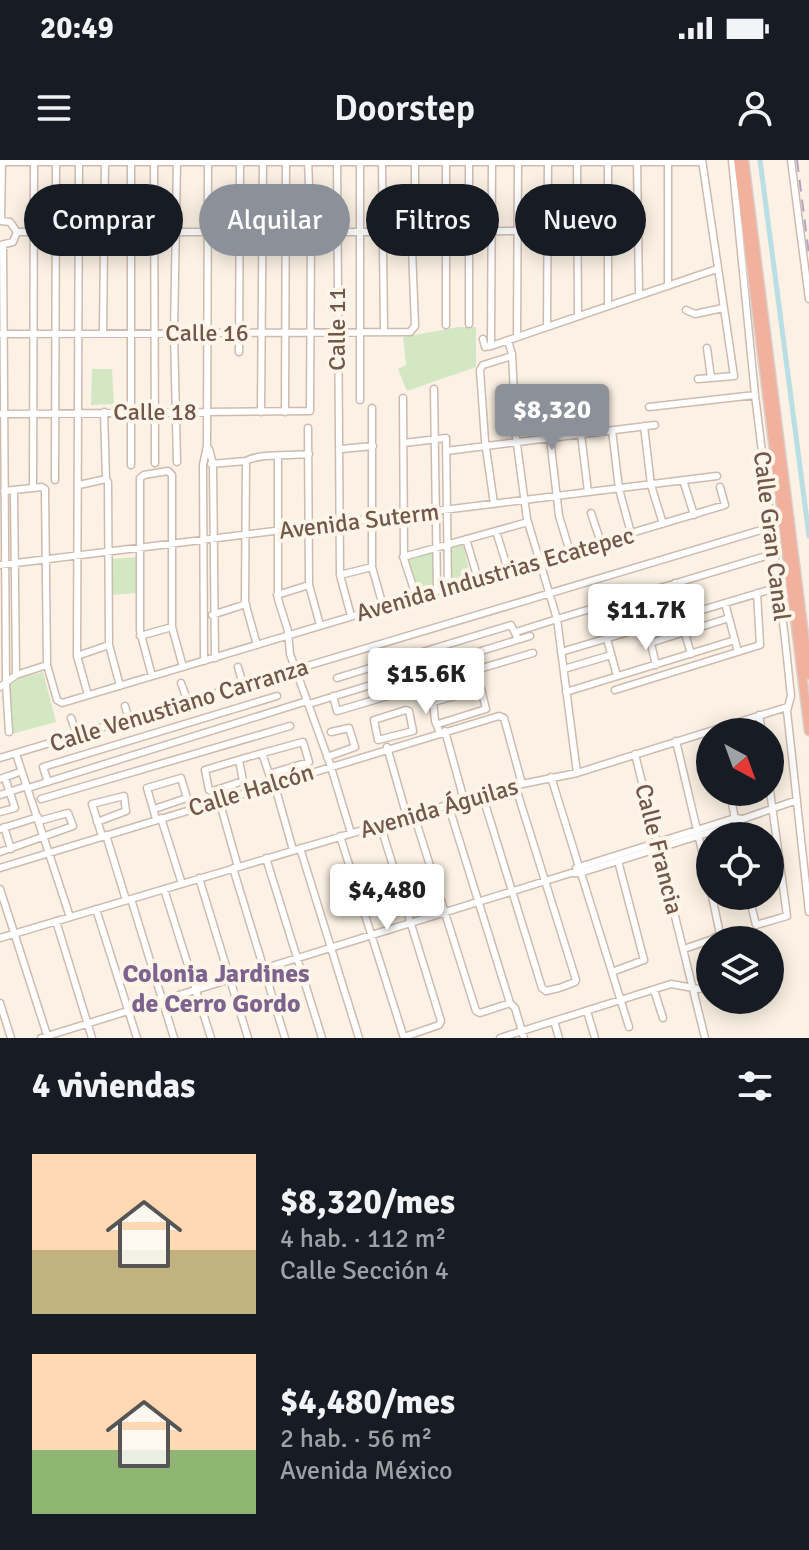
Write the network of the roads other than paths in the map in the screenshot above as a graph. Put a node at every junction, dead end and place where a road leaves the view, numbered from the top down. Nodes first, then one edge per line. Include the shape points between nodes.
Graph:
1 (735, 160) edge
2 (744, 160) edge
3 (791, 160) edge
4 (1, 161) edge
5 (34, 161) edge
6 (56, 161) edge
7 (79, 161) edge
8 (105, 161) edge
9 (131, 161) edge
10 (154, 161) edge
11 (177, 161) edge
12 (240, 161) edge
13 (263, 161) edge
14 (286, 161) edge
15 (308, 161) edge
16 (337, 161) edge
17 (360, 161) edge
18 (382, 161) edge
19 (415, 161) edge
20 (446, 161) edge
21 (469, 161) edge
22 (492, 161) edge
23 (518, 161) edge
24 (548, 161) edge
25 (577, 161) edge
26 (608, 161) edge
27 (637, 161) edge
28 (668, 161) edge
29 (702, 161) edge
30 (208, 162) edge
31 (34, 184) edge
32 (56, 184) edge
33 (79, 184) edge
34 (105, 184) edge
35 (131, 184) edge
36 (154, 184) edge
37 (177, 184) edge
38 (208, 184) edge
39 (240, 184) edge
40 (263, 184) edge
41 (285, 184) edge
42 (309, 184) edge
43 (337, 184) edge
44 (382, 184) edge
45 (415, 184) edge
46 (446, 184) edge
47 (470, 184) edge
48 (492, 184) edge
49 (518, 184) edge
50 (1, 220) edge
51 (17, 232) junction
52 (24, 232) edge
53 (350, 233) edge
54 (360, 233) junction
55 (366, 233) edge
56 (1, 246) edge
57 (34, 256) edge
58 (55, 256) edge
59 (78, 256) edge
60 (105, 256) edge
61 (132, 256) edge
62 (153, 256) edge
63 (176, 256) edge
64 (207, 256) edge
65 (239, 256) edge
66 (264, 256) edge
67 (284, 256) edge
68 (311, 256) edge
69 (337, 256) edge
70 (382, 256) edge
71 (415, 256) edge
72 (446, 256) edge
73 (470, 256) edge
74 (492, 256) edge
75 (517, 256) edge
76 (717, 269) junction
77 (668, 286) junction
78 (639, 295) junction
79 (809, 299) edge
80 (608, 306) junction
81 (723, 308) junction
82 (686, 310) dead end
83 (578, 316) junction
84 (469, 324) dead end
85 (446, 325) dead end
86 (547, 327) junction
87 (360, 332) junction
88 (384, 332) junction
89 (103, 333) junction
90 (132, 333) junction
91 (153, 333) junction
92 (174, 333) junction
93 (207, 333) junction
94 (239, 333) junction
95 (263, 333) junction
96 (286, 333) junction
97 (310, 333) junction
98 (338, 333) junction
99 (1, 334) edge
100 (35, 334) junction
101 (57, 334) junction
102 (79, 334) junction
103 (517, 337) junction
104 (483, 339) dead end
105 (508, 341) junction
106 (491, 346) junction
107 (707, 348) dead end
108 (239, 352) dead end
109 (512, 356) junction
110 (711, 378) junction
111 (698, 379) dead end
112 (434, 389) dead end
113 (755, 395) junction
114 (403, 398) dead end
115 (360, 400) dead end
116 (649, 407) dead end
117 (372, 408) dead end
118 (154, 411) junction
119 (176, 411) junction
120 (104, 412) junction
121 (130, 412) junction
122 (206, 412) junction
123 (261, 412) junction
124 (285, 412) junction
125 (56, 413) junction
126 (79, 413) junction
127 (2, 414) edge
128 (34, 414) junction
129 (655, 425) dead end
130 (644, 426) junction
131 (308, 428) dead end
132 (612, 430) junction
133 (581, 434) junction
134 (435, 438) junction
135 (550, 438) junction
136 (517, 441) junction
137 (404, 443) junction
138 (486, 444) junction
139 (207, 446) junction
140 (373, 446) junction
141 (341, 449) junction
142 (446, 451) junction
143 (309, 454) junction
144 (278, 457) junction
145 (246, 461) junction
146 (177, 462) dead end
147 (155, 463) dead end
148 (213, 464) junction
149 (131, 465) dead end
150 (203, 465) junction
151 (717, 476) dead end
152 (106, 479) junction
153 (55, 480) dead end
154 (683, 480) junction
155 (79, 485) junction
156 (651, 485) junction
157 (720, 487) dead end
158 (33, 488) junction
159 (619, 489) junction
160 (14, 490) junction
161 (4, 491) junction
162 (588, 492) junction
163 (556, 496) junction
164 (525, 500) junction
165 (494, 504) junction
166 (446, 511) junction
167 (435, 512) junction
168 (591, 513) dead end
169 (694, 515) junction
170 (404, 516) junction
171 (372, 519) junction
172 (528, 522) junction
173 (340, 523) junction
174 (663, 524) junction
175 (309, 527) junction
176 (771, 527) junction
177 (277, 531) junction
178 (496, 531) junction
179 (631, 533) junction
180 (246, 535) junction
181 (215, 539) junction
182 (466, 539) junction
183 (203, 541) junction
184 (601, 543) junction
185 (447, 544) junction
186 (172, 545) junction
187 (436, 547) junction
188 (141, 548) junction
189 (109, 552) junction
190 (570, 552) junction
191 (776, 553) junction
192 (76, 556) junction
193 (403, 557) junction
194 (46, 559) junction
195 (538, 561) junction
196 (14, 563) junction
197 (2, 565) edge
198 (372, 567) junction
199 (508, 570) junction
200 (340, 575) junction
201 (478, 579) junction
202 (675, 583) junction
203 (309, 585) junction
204 (448, 587) junction
205 (779, 587) junction
206 (437, 590) junction
207 (757, 593) junction
208 (277, 595) junction
209 (549, 595) junction
210 (416, 596) junction
211 (725, 603) junction
212 (246, 604) junction
213 (383, 606) junction
214 (215, 614) junction
215 (351, 616) junction
216 (680, 616) junction
217 (205, 617) junction
218 (729, 618) junction
219 (557, 619) junction
220 (320, 625) junction
221 (172, 627) junction
222 (647, 627) junction
223 (684, 631) junction
224 (289, 635) junction
225 (140, 636) junction
226 (517, 636) junction
227 (530, 636) dead end
228 (607, 639) junction
229 (735, 640) junction
230 (650, 643) junction
231 (109, 645) junction
232 (257, 645) junction
233 (561, 652) junction
234 (738, 652) junction
235 (533, 653) dead end
236 (691, 654) junction
237 (611, 655) junction
238 (77, 656) junction
239 (215, 658) junction
240 (204, 661) junction
241 (47, 665) junction
242 (656, 665) junction
243 (183, 667) junction
244 (238, 667) dead end
245 (564, 669) junction
246 (296, 670) junction
247 (16, 675) junction
248 (809, 675) edge
249 (152, 676) junction
250 (617, 676) junction
251 (181, 683) dead end
252 (3, 685) edge
253 (243, 685) junction
254 (120, 686) junction
255 (353, 689) junction
256 (615, 690) dead end
257 (566, 692) junction
258 (88, 695) junction
259 (333, 696) junction
260 (188, 702) junction
261 (308, 703) junction
262 (362, 704) junction
263 (125, 706) dead end
264 (787, 707) junction
265 (282, 709) junction
266 (759, 715) junction
267 (71, 718) dead end
268 (751, 718) edge
269 (760, 718) edge
270 (129, 720) junction
271 (438, 724) junction
272 (290, 726) dead end
273 (809, 731) edge
274 (9, 732) dead end
275 (331, 732) dead end
276 (443, 732) junction
277 (77, 735) junction
278 (696, 736) edge
279 (384, 740) junction
280 (676, 741) junction
281 (106, 747) junction
282 (387, 749) junction
283 (262, 753) junction
284 (16, 754) junction
285 (635, 754) junction
286 (327, 757) junction
287 (0, 758) edge
288 (239, 760) junction
289 (111, 762) junction
290 (330, 766) junction
291 (87, 769) junction
292 (17, 773) dead end
293 (577, 773) junction
294 (269, 774) junction
295 (551, 777) junction
296 (2, 778) edge
297 (48, 782) junction
298 (92, 784) junction
299 (272, 784) junction
300 (519, 784) junction
301 (27, 787) junction
302 (212, 791) junction
303 (10, 792) junction
304 (482, 794) junction
305 (0, 795) edge
306 (41, 799) dead end
307 (464, 800) junction
308 (797, 800) junction
309 (217, 801) junction
310 (448, 804) junction
311 (732, 806) edge
312 (772, 808) junction
313 (154, 809) junction
314 (0, 812) edge
315 (410, 816) junction
316 (159, 818) junction
317 (38, 819) junction
318 (735, 821) junction
319 (97, 822) junction
320 (696, 822) edge
321 (732, 822) edge
322 (774, 822) edge
323 (380, 824) junction
324 (2, 828) edge
325 (351, 833) junction
326 (696, 833) edge
327 (104, 836) junction
328 (340, 836) junction
329 (45, 838) junction
330 (658, 845) junction
331 (11, 849) junction
332 (297, 849) junction
333 (0, 852) edge
334 (50, 852) junction
335 (266, 858) junction
336 (618, 861) junction
337 (235, 867) junction
338 (0, 868) edge
339 (579, 870) junction
340 (199, 878) junction
341 (546, 881) junction
342 (182, 884) junction
343 (0, 889) edge
344 (164, 889) junction
345 (513, 891) junction
346 (784, 894) edge
347 (128, 900) junction
348 (478, 901) junction
349 (96, 909) junction
350 (752, 910) edge
351 (809, 912) edge
352 (445, 913) junction
353 (70, 917) junction
354 (56, 921) junction
355 (411, 923) junction
356 (14, 934) junction
357 (372, 935) junction
358 (0, 938) edge
359 (696, 945) edge
360 (331, 948) junction
361 (684, 949) junction
362 (297, 959) junction
363 (263, 969) junction
364 (612, 972) junction
365 (230, 980) junction
366 (693, 988) junction
367 (696, 988) edge
368 (654, 990) junction
369 (195, 991) junction
370 (162, 1001) junction
371 (621, 1001) junction
372 (0, 1003) edge
373 (510, 1003) junction
374 (129, 1011) junction
375 (587, 1011) junction
376 (663, 1018) dead end
377 (554, 1021) junction
378 (88, 1024) junction
379 (629, 1027) dead end
380 (523, 1035) edge
381 (45, 1037) edge
382 (404, 1037) edge
383 (11, 1038) edge
384 (92, 1038) edge
385 (137, 1038) edge
386 (174, 1038) edge
387 (211, 1038) edge
388 (248, 1038) edge
389 (285, 1038) edge
390 (322, 1038) edge
391 (359, 1038) edge
392 (500, 1038) edge
393 (559, 1038) edge
394 (595, 1038) edge
395 (705, 1038) edge

1 - 113 street, Calle Gran Canal
1 - 273 highway
2 - 248 highway
3 - 79 street
4 - 5 street
4 - 50 street
5 - 6 street
5 - 31 street
6 - 7 street
6 - 32 street
7 - 8 street
7 - 33 street
8 - 9 street
8 - 34 street
9 - 10 street
9 - 35 street
10 - 11 street
10 - 36 street
11 - 30 street
11 - 37 street
12 - 13 street
12 - 30 street
12 - 39 street
13 - 14 street
13 - 40 street
14 - 15 street
14 - 41 street
15 - 16 street
15 - 42 street
16 - 17 street
16 - 43 street, Calle 11
17 - 18 street
17 - 54 street
18 - 19 street
18 - 44 street
19 - 20 street
19 - 45 street
20 - 21 street
20 - 46 street
21 - 22 street
21 - 47 street
22 - 23 street
22 - 48 street
23 - 24 street
23 - 49 street
24 - 25 street
24 - 86 street
25 - 26 street
25 - 83 street
26 - 27 street
26 - 80 street
27 - 28 street
27 - 78 street
28 - 29 street
28 - 77 street
29 - 76 street
30 - 38 street
50 - 51 street
51 - 52 street
51 - 56 street via 13,242
53 - 54 street
54 - 55 street
54 - 87 street
56 - 99 street
57 - 100 street
58 - 101 street
59 - 102 street
60 - 89 street
61 - 90 street
62 - 91 street
63 - 92 street
64 - 93 street
65 - 94 street
66 - 95 street
67 - 96 street
68 - 97 street
69 - 98 street, Calle 11
70 - 88 street
71 - 88 street, Calle 16 via 413,330
72 - 85 street
73 - 84 street
74 - 106 street
75 - 103 street
76 - 77 street
76 - 81 street
77 - 78 street
78 - 80 street
80 - 83 street
81 - 82 street via 695,314
81 - 110 street via 734,376
83 - 86 street
86 - 103 street
87 - 88 street, Calle 16
87 - 98 street, Calle 16
87 - 115 street
89 - 90 street, Calle 16
89 - 102 street, Calle 16
90 - 91 street, Calle 16
90 - 121 street
91 - 92 street, Calle 16
91 - 118 street
92 - 93 street, Calle 16
92 - 119 street
93 - 94 street, Calle 16
93 - 122 street
94 - 95 street, Calle 16
94 - 108 street
95 - 96 street, Calle 16
95 - 123 street
96 - 97 street, Calle 16
96 - 124 street
97 - 98 street, Calle 16
97 - 124 street, Calle 18 via 310,411
98 - 141 street, Calle 11
99 - 100 street, Calle 16
99 - 127 street
100 - 101 street, Calle 16
100 - 128 street
101 - 102 street, Calle 16
101 - 125 street
102 - 126 street
103 - 105 street
104 - 106 street via 485,347
105 - 106 street
105 - 109 street
107 - 110 street
109 - 136 street
109 - 138 street via 481,367
110 - 111 street
112 - 134 street
113 - 116 street
113 - 176 street, Calle Gran Canal
114 - 137 street
117 - 140 street
118 - 119 street, Calle 18
118 - 121 street, Calle 18
118 - 147 street
119 - 122 street, Calle 18
119 - 146 street
120 - 121 street, Calle 18
120 - 126 street, Calle 18
120 - 152 street
121 - 149 street
122 - 123 street, Calle 18
122 - 139 street
123 - 124 street, Calle 18
125 - 126 street, Calle 18
125 - 128 street, Calle 18
125 - 153 street
126 - 155 street
127 - 128 street, Calle 18
127 - 161 street
128 - 158 street
129 - 130 street
130 - 132 street
130 - 156 street
131 - 143 street
132 - 133 street
132 - 159 street
133 - 135 street
133 - 162 street
134 - 137 street
134 - 142 street via 445,438
134 - 167 street
135 - 136 street
135 - 163 street
136 - 138 street
136 - 164 street
137 - 170 street
138 - 142 street
138 - 165 street
139 - 148 street
139 - 150 street
140 - 141 street
140 - 171 street
141 - 173 street, Calle 11
142 - 166 street
143 - 144 street
143 - 175 street
144 - 145 street
144 - 177 street
145 - 148 street
145 - 180 street
148 - 150 street
148 - 181 street
150 - 183 street
151 - 154 street, Avenida Suterm
152 - 155 street
152 - 189 street
154 - 156 street, Avenida Suterm
154 - 169 street
155 - 192 street
156 - 159 street, Avenida Suterm
156 - 174 street
157 - 169 street, Avenida Industrias Ecatepec via 725,505
158 - 160 street
158 - 194 street via 44,488
159 - 162 street, Avenida Suterm
159 - 179 street
160 - 161 street
160 - 196 street
161 - 197 street
162 - 163 street, Avenida Suterm
163 - 164 street, Avenida Suterm
163 - 190 street
164 - 165 street, Avenida Suterm
164 - 172 street
165 - 166 street, Avenida Suterm
166 - 167 street, Avenida Suterm
166 - 185 street
167 - 170 street, Avenida Suterm
167 - 187 street
168 - 184 street
169 - 174 street, Avenida Industrias Ecatepec
170 - 171 street, Avenida Suterm
170 - 193 street
171 - 173 street, Avenida Suterm
171 - 198 street
172 - 178 street
172 - 195 street
173 - 175 street, Avenida Suterm
173 - 200 street, Calle 11
174 - 179 street, Avenida Industrias Ecatepec
175 - 177 street, Avenida Suterm
175 - 203 street
176 - 191 street, Calle Gran Canal
176 - 209 street, Calle Venustiano Carranza
177 - 180 street, Avenida Suterm
177 - 208 street
178 - 182 street
178 - 199 street
179 - 184 street, Avenida Industrias Ecatepec
180 - 181 street, Avenida Suterm
180 - 212 street
181 - 183 street, Avenida Suterm
181 - 214 street
182 - 185 street
182 - 201 street
183 - 186 street, Avenida Suterm
183 - 217 street
184 - 190 street, Avenida Industrias Ecatepec
185 - 187 street
185 - 204 street
186 - 188 street, Avenida Suterm
186 - 188 street via 168,471 140,478
186 - 221 street
187 - 193 street
187 - 206 street
188 - 189 street, Avenida Suterm
188 - 225 street
189 - 192 street, Avenida Suterm
189 - 231 street
190 - 195 street, Avenida Industrias Ecatepec
191 - 202 street
191 - 205 street, Calle Gran Canal
192 - 194 street, Avenida Suterm
192 - 238 street
193 - 210 street
194 - 196 street, Avenida Suterm
194 - 241 street
195 - 199 street, Avenida Industrias Ecatepec
195 - 209 street
196 - 197 street, Avenida Suterm
196 - 247 street
197 - 252 street
198 - 200 street
198 - 213 street
199 - 201 street, Avenida Industrias Ecatepec
200 - 215 street, Calle 11
201 - 204 street, Avenida Industrias Ecatepec
202 - 216 street
202 - 219 street
203 - 208 street
203 - 220 street
204 - 206 street, Avenida Industrias Ecatepec
205 - 207 street
205 - 264 street, Calle Gran Canal via 791,696
206 - 210 street, Avenida Industrias Ecatepec
207 - 211 street
207 - 234 street via 760,645
208 - 224 street
209 - 219 street
209 - 246 street, Calle Venustiano Carranza
210 - 213 street, Avenida Industrias Ecatepec
211 - 216 street
211 - 218 street
212 - 214 street
212 - 232 street
213 - 215 street, Avenida Industrias Ecatepec
214 - 217 street
214 - 239 street
215 - 220 street, Avenida Industrias Ecatepec
216 - 222 street
216 - 223 street
217 - 240 street
218 - 223 street
218 - 229 street
219 - 226 street
219 - 233 street
220 - 224 street, Avenida Industrias Ecatepec
221 - 225 street
221 - 243 street
222 - 228 street
222 - 230 street
223 - 230 street
223 - 236 street
224 - 232 street, Avenida Industrias Ecatepec
224 - 246 street
225 - 249 street
226 - 227 street
226 - 255 street
226 - 255 street via 511,625 341,677
228 - 233 street
228 - 237 street
229 - 234 street
229 - 236 street
230 - 242 street
231 - 238 street
231 - 254 street
232 - 239 street, Avenida Industrias Ecatepec
233 - 245 street
234 - 256 street
235 - 262 street
236 - 242 street
237 - 245 street
237 - 250 street
238 - 258 street
239 - 240 street, Avenida Industrias Ecatepec
240 - 243 street, Avenida Industrias Ecatepec
241 - 247 street
241 - 258 street, Avenida Industrias Ecatepec via 59,703
242 - 250 street
243 - 249 street, Avenida Industrias Ecatepec
244 - 253 street
245 - 257 street
246 - 253 street, Calle Venustiano Carranza
246 - 261 street
247 - 252 street
249 - 254 street, Avenida Industrias Ecatepec
250 - 257 street
251 - 260 street
252 - 274 street
253 - 260 street, Calle Venustiano Carranza
254 - 258 street, Avenida Industrias Ecatepec
255 - 259 street
255 - 262 street
257 - 293 street
259 - 261 street
259 - 262 street via 337,711
260 - 270 street, Calle Venustiano Carranza
261 - 265 street
261 - 286 street
263 - 270 street
264 - 266 street, Avenida Águilas
264 - 308 street, Calle Gran Canal
265 - 281 street via 276,693
265 - 289 street
266 - 268 street, Avenida Águilas
266 - 269 street
267 - 277 street
270 - 277 street, Calle Venustiano Carranza
271 - 271 street via 433,702 481,689 486,709
271 - 276 street
272 - 298 street
275 - 286 street via 349,728 355,746
276 - 282 street, Calle Halcón
276 - 300 street, Calle Halcón via 502,716
276 - 307 street
277 - 284 street, Calle Venustiano Carranza
278 - 280 street, Avenida Águilas
279 - 279 street via 413,730 408,711 374,719 377,738
279 - 282 street
280 - 285 street, Avenida Águilas
280 - 320 street
281 - 289 street
281 - 297 street via 43,767
282 - 290 street, Calle Halcón
282 - 315 street
283 - 288 street
283 - 294 street
283 - 294 street via 302,741 310,758
284 - 287 street, Calle Venustiano Carranza
284 - 301 street
285 - 293 street, Avenida Águilas
285 - 330 street, Calle Francia
286 - 290 street
288 - 302 street via 243,781
288 - 302 street via 205,770
289 - 291 street
290 - 299 street, Calle Halcón
290 - 325 street
291 - 297 street
291 - 298 street
292 - 296 street
293 - 295 street, Avenida Águilas
294 - 299 street
295 - 300 street, Avenida Águilas
295 - 339 street
296 - 303 street
297 - 301 street
298 - 306 street
299 - 309 street, Calle Halcón
299 - 332 street
300 - 304 street, Avenida Águilas
300 - 341 street
301 - 303 street
301 - 317 street
302 - 309 street
303 - 305 street
303 - 314 street via 15,808
304 - 307 street, Avenida Águilas
304 - 345 street
307 - 310 street, Avenida Águilas
308 - 312 street
308 - 351 street, Calle Gran Canal
309 - 316 street, Calle Halcón
309 - 337 street
310 - 315 street, Avenida Águilas
310 - 348 street
311 - 318 street
312 - 318 street
312 - 322 street
313 - 313 street via 148,787 181,778 186,799
313 - 316 street
315 - 323 street, Avenida Águilas
315 - 352 street
316 - 327 street, Calle Halcón
316 - 342 street
317 - 324 street
317 - 329 street
317 - 329 street via 70,815 73,828
318 - 321 street
319 - 319 street via 125,812 124,796 92,804
319 - 327 street
323 - 325 street, Avenida Águilas
323 - 355 street
324 - 331 street
325 - 328 street, Avenida Águilas
326 - 330 street
327 - 334 street, Calle Halcón
327 - 347 street
328 - 332 street, Avenida Águilas
328 - 357 street
329 - 331 street
329 - 334 street
330 - 336 street
330 - 339 street
330 - 361 street, Calle Francia
331 - 333 street
332 - 335 street, Avenida Águilas
332 - 360 street
334 - 338 street, Calle Halcón
334 - 353 street
335 - 337 street, Avenida Águilas
335 - 362 street
336 - 339 street
336 - 364 street via 644,960
337 - 340 street, Avenida Águilas
337 - 363 street
339 - 341 street
339 - 364 street
340 - 342 street, Avenida Águilas
340 - 365 street
341 - 345 street
341 - 345 street via 576,982 560,987 544,991
342 - 344 street, Avenida Águilas
343 - 356 street
344 - 347 street, Avenida Águilas
344 - 369 street
345 - 348 street
346 - 350 street via 787,916 756,925
347 - 349 street, Avenida Águilas
347 - 370 street
348 - 352 street
348 - 373 street
349 - 353 street, Avenida Águilas
349 - 374 street
352 - 355 street
352 - 373 street via 477,1013
353 - 354 street, Avenida Águilas
354 - 356 street, Avenida Águilas
354 - 378 street
355 - 357 street
355 - 382 street via 441,1022
356 - 358 street, Avenida Águilas
356 - 381 street
357 - 360 street
357 - 382 street
359 - 361 street
360 - 362 street
360 - 391 street
361 - 366 street, Calle Francia
362 - 363 street
362 - 390 street
363 - 365 street
363 - 389 street
364 - 371 street
365 - 369 street
365 - 388 street
366 - 367 street
366 - 368 street via 672,984
366 - 395 street, Calle Francia
368 - 371 street
368 - 376 street
369 - 370 street
369 - 387 street
370 - 374 street
370 - 386 street
371 - 375 street
371 - 379 street
372 - 383 street
373 - 380 street
374 - 378 street
374 - 385 street
375 - 377 street
375 - 394 street
377 - 380 street
377 - 393 street
378 - 381 street
378 - 384 street
380 - 392 street

